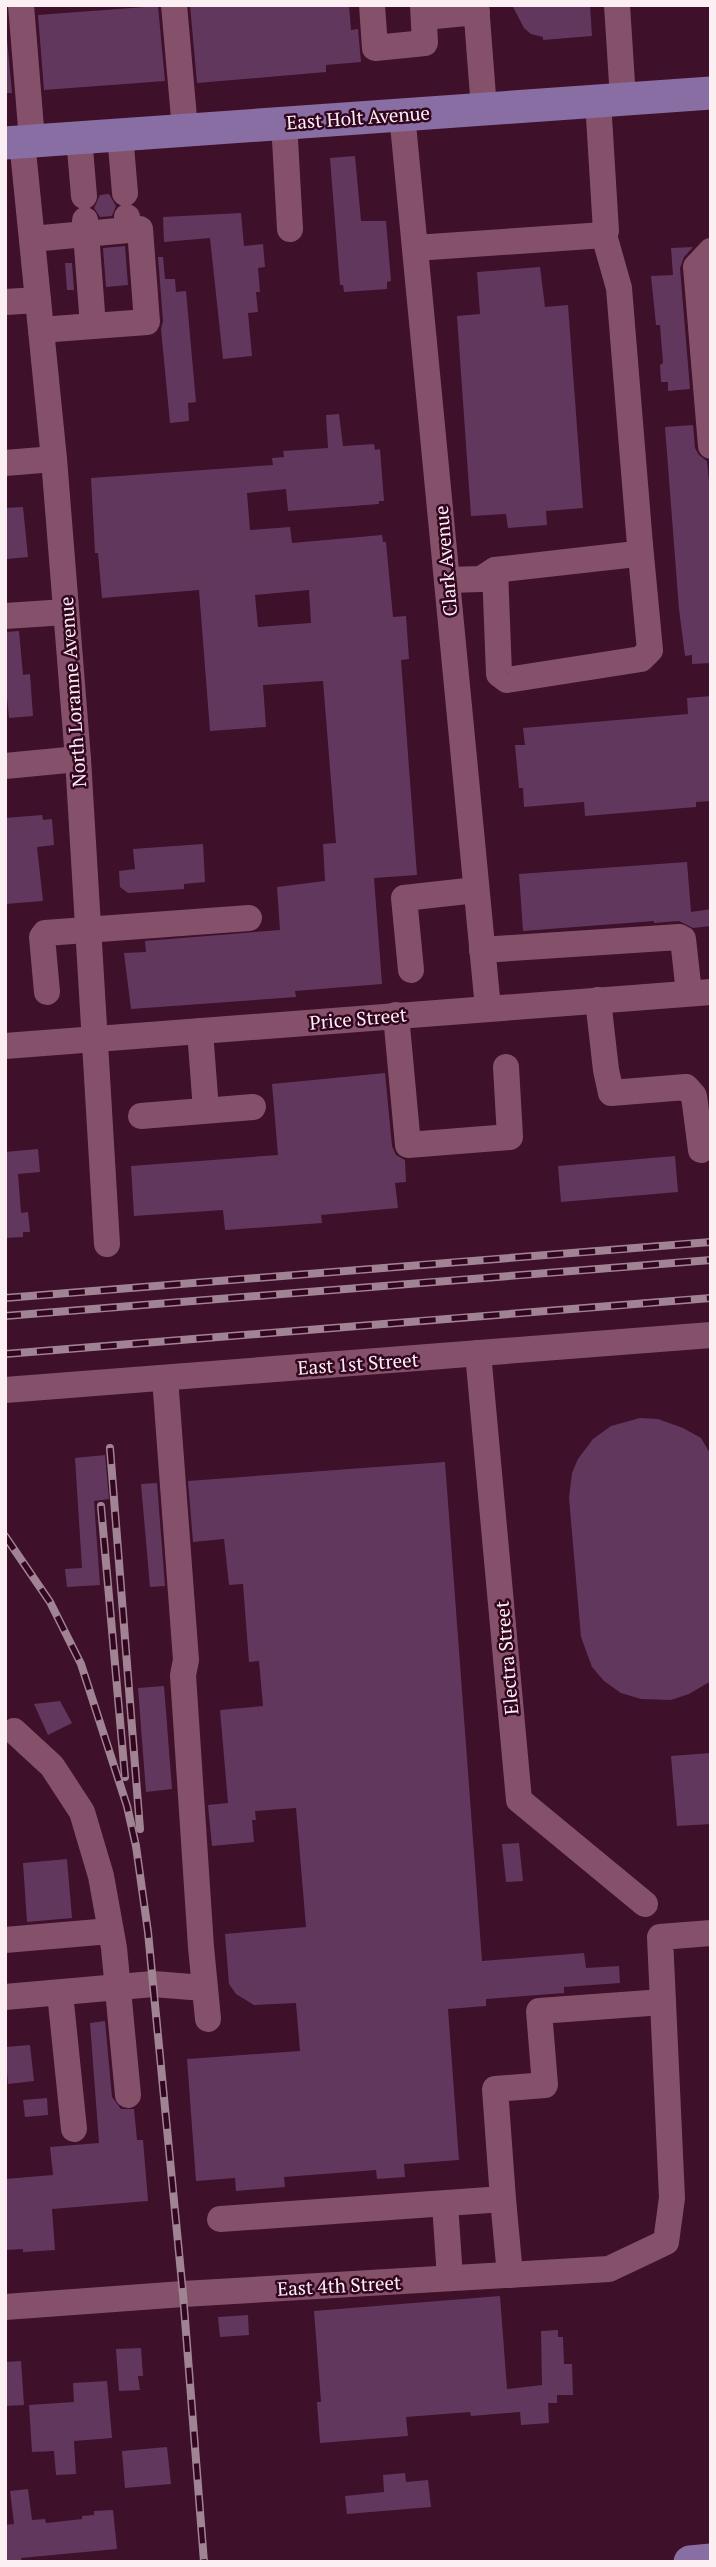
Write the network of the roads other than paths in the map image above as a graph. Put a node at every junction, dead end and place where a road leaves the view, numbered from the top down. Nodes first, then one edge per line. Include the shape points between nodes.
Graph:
1 (21, 5) edge
2 (174, 5) edge
3 (372, 5) edge
4 (617, 5) edge
5 (476, 8) edge
6 (423, 11) edge
7 (711, 93) edge
8 (610, 100) junction
9 (484, 109) junction
10 (402, 114) junction
11 (284, 122) junction
12 (185, 129) junction
13 (120, 134) junction
14 (79, 137) junction
15 (20, 141) edge
16 (127, 213) junction
17 (85, 217) junction
18 (290, 229) dead end
19 (604, 235) junction
20 (32, 239) junction
21 (415, 248) junction
22 (711, 251) edge
23 (38, 300) junction
24 (5, 302) edge
25 (93, 326) junction
26 (41, 330) junction
27 (711, 446) edge
28 (54, 459) junction
29 (5, 463) edge
30 (640, 545) junction
31 (495, 570) junction
32 (447, 580) junction
33 (66, 612) junction
34 (5, 616) edge
35 (78, 760) junction
36 (5, 765) edge
37 (476, 890) junction
38 (249, 918) dead end
39 (88, 929) junction
40 (482, 950) junction
41 (411, 970) dead end
42 (47, 992) dead end
43 (700, 993) edge
44 (598, 1000) junction
45 (488, 1008) junction
46 (396, 1015) junction
47 (200, 1031) junction
48 (94, 1039) junction
49 (5, 1046) edge
50 (506, 1067) dead end
51 (253, 1107) dead end
52 (206, 1110) junction
53 (141, 1116) dead end
54 (701, 1150) dead end
55 (107, 1244) dead end
56 (711, 1335) edge
57 (478, 1353) junction
58 (165, 1378) junction
59 (5, 1390) edge
60 (14, 1731) dead end
61 (645, 1904) dead end
62 (110, 1931) junction
63 (711, 1933) edge
64 (5, 1940) edge
65 (201, 1947) junction
66 (153, 1984) junction
67 (117, 1988) junction
68 (204, 1988) junction
69 (60, 1993) junction
70 (5, 1997) edge
71 (663, 2002) junction
72 (208, 2019) dead end
73 (128, 2095) dead end
74 (74, 2129) dead end
75 (503, 2199) junction
76 (445, 2204) junction
77 (220, 2219) dead end
78 (510, 2275) junction
79 (450, 2278) junction
80 (5, 2307) edge
81 (711, 2560) edge
82 (690, 2562) edge

1 - 15 street, North Loranne Avenue
2 - 12 street
3 - 6 street via 375,48 425,43
4 - 8 street
5 - 6 street
5 - 9 street
7 - 8 main road, East Holt Avenue
8 - 9 main road, East Holt Avenue
8 - 19 street
9 - 10 main road, East Holt Avenue
10 - 11 main road, East Holt Avenue
10 - 21 street, Clark Avenue
11 - 12 main road, East Holt Avenue
11 - 18 street
12 - 13 main road, East Holt Avenue
13 - 14 main road, East Holt Avenue
13 - 16 street
14 - 15 main road, East Holt Avenue
14 - 17 street
15 - 20 street, North Loranne Avenue
16 - 17 street
16 - 25 street via 140,229 147,322
17 - 20 street
17 - 25 street
19 - 21 street
19 - 30 street via 619,288
20 - 23 street, North Loranne Avenue
21 - 32 street, Clark Avenue
22 - 27 street via 696,267
23 - 24 street
23 - 26 street, North Loranne Avenue
25 - 26 street
26 - 28 street, North Loranne Avenue
28 - 29 street
28 - 33 street, North Loranne Avenue
30 - 31 street via 636,554
30 - 31 street via 650,650 641,659 507,680 499,674
31 - 32 street via 481,579
32 - 37 street, Clark Avenue
33 - 34 street
33 - 35 street, North Loranne Avenue
35 - 36 street
35 - 39 street, North Loranne Avenue
37 - 40 street, Clark Avenue
37 - 41 street via 404,898
38 - 39 street
39 - 42 street via 48,932 42,937
39 - 48 street, North Loranne Avenue
40 - 43 street via 679,937
40 - 45 street, Clark Avenue
43 - 44 street, Price Street
44 - 45 street, Price Street
44 - 54 street via 611,1093 686,1087 694,1096
45 - 46 street, Price Street
46 - 47 street, Price Street
46 - 50 street via 408,1145 510,1137
47 - 48 street, Price Street
47 - 52 street
48 - 49 street, Price Street
48 - 55 street, North Loranne Avenue
51 - 52 street
52 - 53 street
56 - 57 street, East 1st Street
57 - 58 street, East 1st Street
57 - 61 street, Electra Street via 519,1800
58 - 59 street, East 1st Street
58 - 65 street
60 - 62 street via 52,1766 82,1812 101,1876
62 - 64 street
62 - 67 street
63 - 71 street via 660,1937
65 - 66 street
65 - 68 street
66 - 67 street
66 - 68 street
67 - 69 street
67 - 73 street
68 - 72 street
69 - 70 street
69 - 74 street
71 - 75 street via 539,2011 545,2085 495,2089
71 - 78 street, East 4th Street via 672,2199 666,2242 609,2269
75 - 76 street
75 - 78 street
76 - 77 street
76 - 79 street
78 - 79 street, East 4th Street
79 - 80 street, East 4th Street
81 - 82 main road

